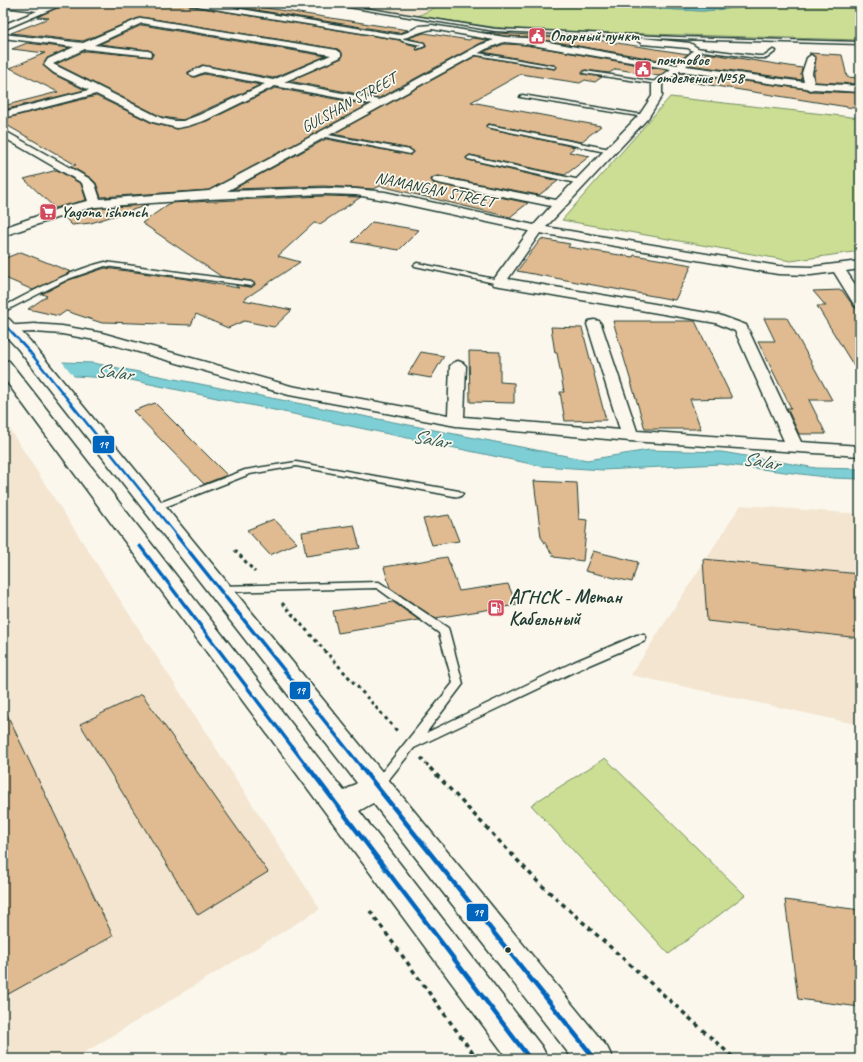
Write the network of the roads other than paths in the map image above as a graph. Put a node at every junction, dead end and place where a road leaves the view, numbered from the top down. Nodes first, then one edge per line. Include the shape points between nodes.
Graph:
1 (62, 3) edge
2 (190, 3) edge
3 (326, 3) edge
4 (3, 5) edge
5 (47, 9) junction
6 (3, 28) edge
7 (3, 36) edge
8 (399, 37) junction
9 (504, 40) junction
10 (642, 41) dead end
11 (860, 43) edge
12 (83, 46) junction
13 (418, 48) dead end
14 (696, 49) junction
15 (774, 51) dead end
16 (472, 53) junction
17 (148, 54) dead end
18 (811, 58) dead end
19 (554, 67) dead end
20 (680, 67) junction
21 (585, 72) dead end
22 (194, 73) dead end
23 (274, 82) junction
24 (658, 83) junction
25 (810, 87) junction
26 (860, 89) edge
27 (97, 91) junction
28 (522, 96) dead end
29 (380, 103) junction
30 (3, 115) edge
31 (644, 116) junction
32 (489, 126) dead end
33 (3, 133) edge
34 (323, 135) junction
35 (610, 151) junction
36 (410, 152) dead end
37 (470, 158) dead end
38 (438, 180) dead end
39 (580, 182) junction
40 (209, 195) junction
41 (95, 203) junction
42 (559, 204) junction
43 (537, 229) junction
44 (3, 232) edge
45 (416, 265) dead end
46 (860, 266) edge
47 (838, 268) junction
48 (499, 282) junction
49 (251, 284) dead end
50 (860, 303) edge
51 (3, 310) edge
52 (594, 324) dead end
53 (5, 328) edge
54 (3, 365) edge
55 (458, 366) dead end
56 (456, 421) junction
57 (630, 436) junction
58 (795, 447) junction
59 (860, 451) edge
60 (459, 494) dead end
61 (154, 508) junction
62 (218, 589) junction
63 (640, 638) dead end
64 (410, 745) junction
65 (376, 787) junction
66 (340, 808) junction
67 (530, 1059) edge
68 (595, 1059) edge

1 - 5 street
2 - 8 street
3 - 11 lane via 495,30
4 - 5 street
5 - 6 street
7 - 12 street
8 - 9 street via 432,27
8 - 13 lane via 423,44
9 - 16 street, GULSHAN STREET via 483,46
9 - 20 street via 526,41
10 - 14 street via 690,46
12 - 17 street
12 - 23 street via 147,20 338,55
12 - 27 street via 51,61 48,65
14 - 15 lane via 758,58 766,57
14 - 20 street via 698,52
16 - 19 lane
16 - 29 street, GULSHAN STREET
18 - 25 street via 807,73
20 - 24 street
20 - 25 street
21 - 24 lane
22 - 23 street via 203,69
23 - 27 street via 212,113 177,125 157,120
23 - 29 street
24 - 31 street via 657,96
25 - 26 street
27 - 30 street
28 - 31 lane
29 - 34 street, GULSHAN STREET
31 - 35 street
32 - 35 lane
33 - 41 street via 86,181
34 - 36 lane
34 - 40 street, GULSHAN STREET
35 - 39 street
37 - 39 lane
38 - 42 street
39 - 42 street
40 - 41 street, NAMANGAN STREET
40 - 43 street, NAMANGAN STREET via 356,192
41 - 44 street, NAMANGAN STREET
42 - 43 street
43 - 47 street, NAMANGAN STREET via 778,270 810,271
43 - 48 street
45 - 48 lane
46 - 47 street, NAMANGAN STREET
47 - 50 street
48 - 58 street via 719,318 741,328
49 - 51 lane via 105,264 95,266
52 - 57 street
53 - 56 street via 62,330 102,337 289,390
53 - 61 main road via 24,345
54 - 66 main road
55 - 56 street
56 - 57 street
57 - 58 street
58 - 59 street
60 - 61 lane via 296,464 248,472
61 - 62 main road
62 - 64 lane via 379,585 444,631 458,684
62 - 65 main road
63 - 64 lane
64 - 65 lane
65 - 66 main road
65 - 68 main road
66 - 67 main road

